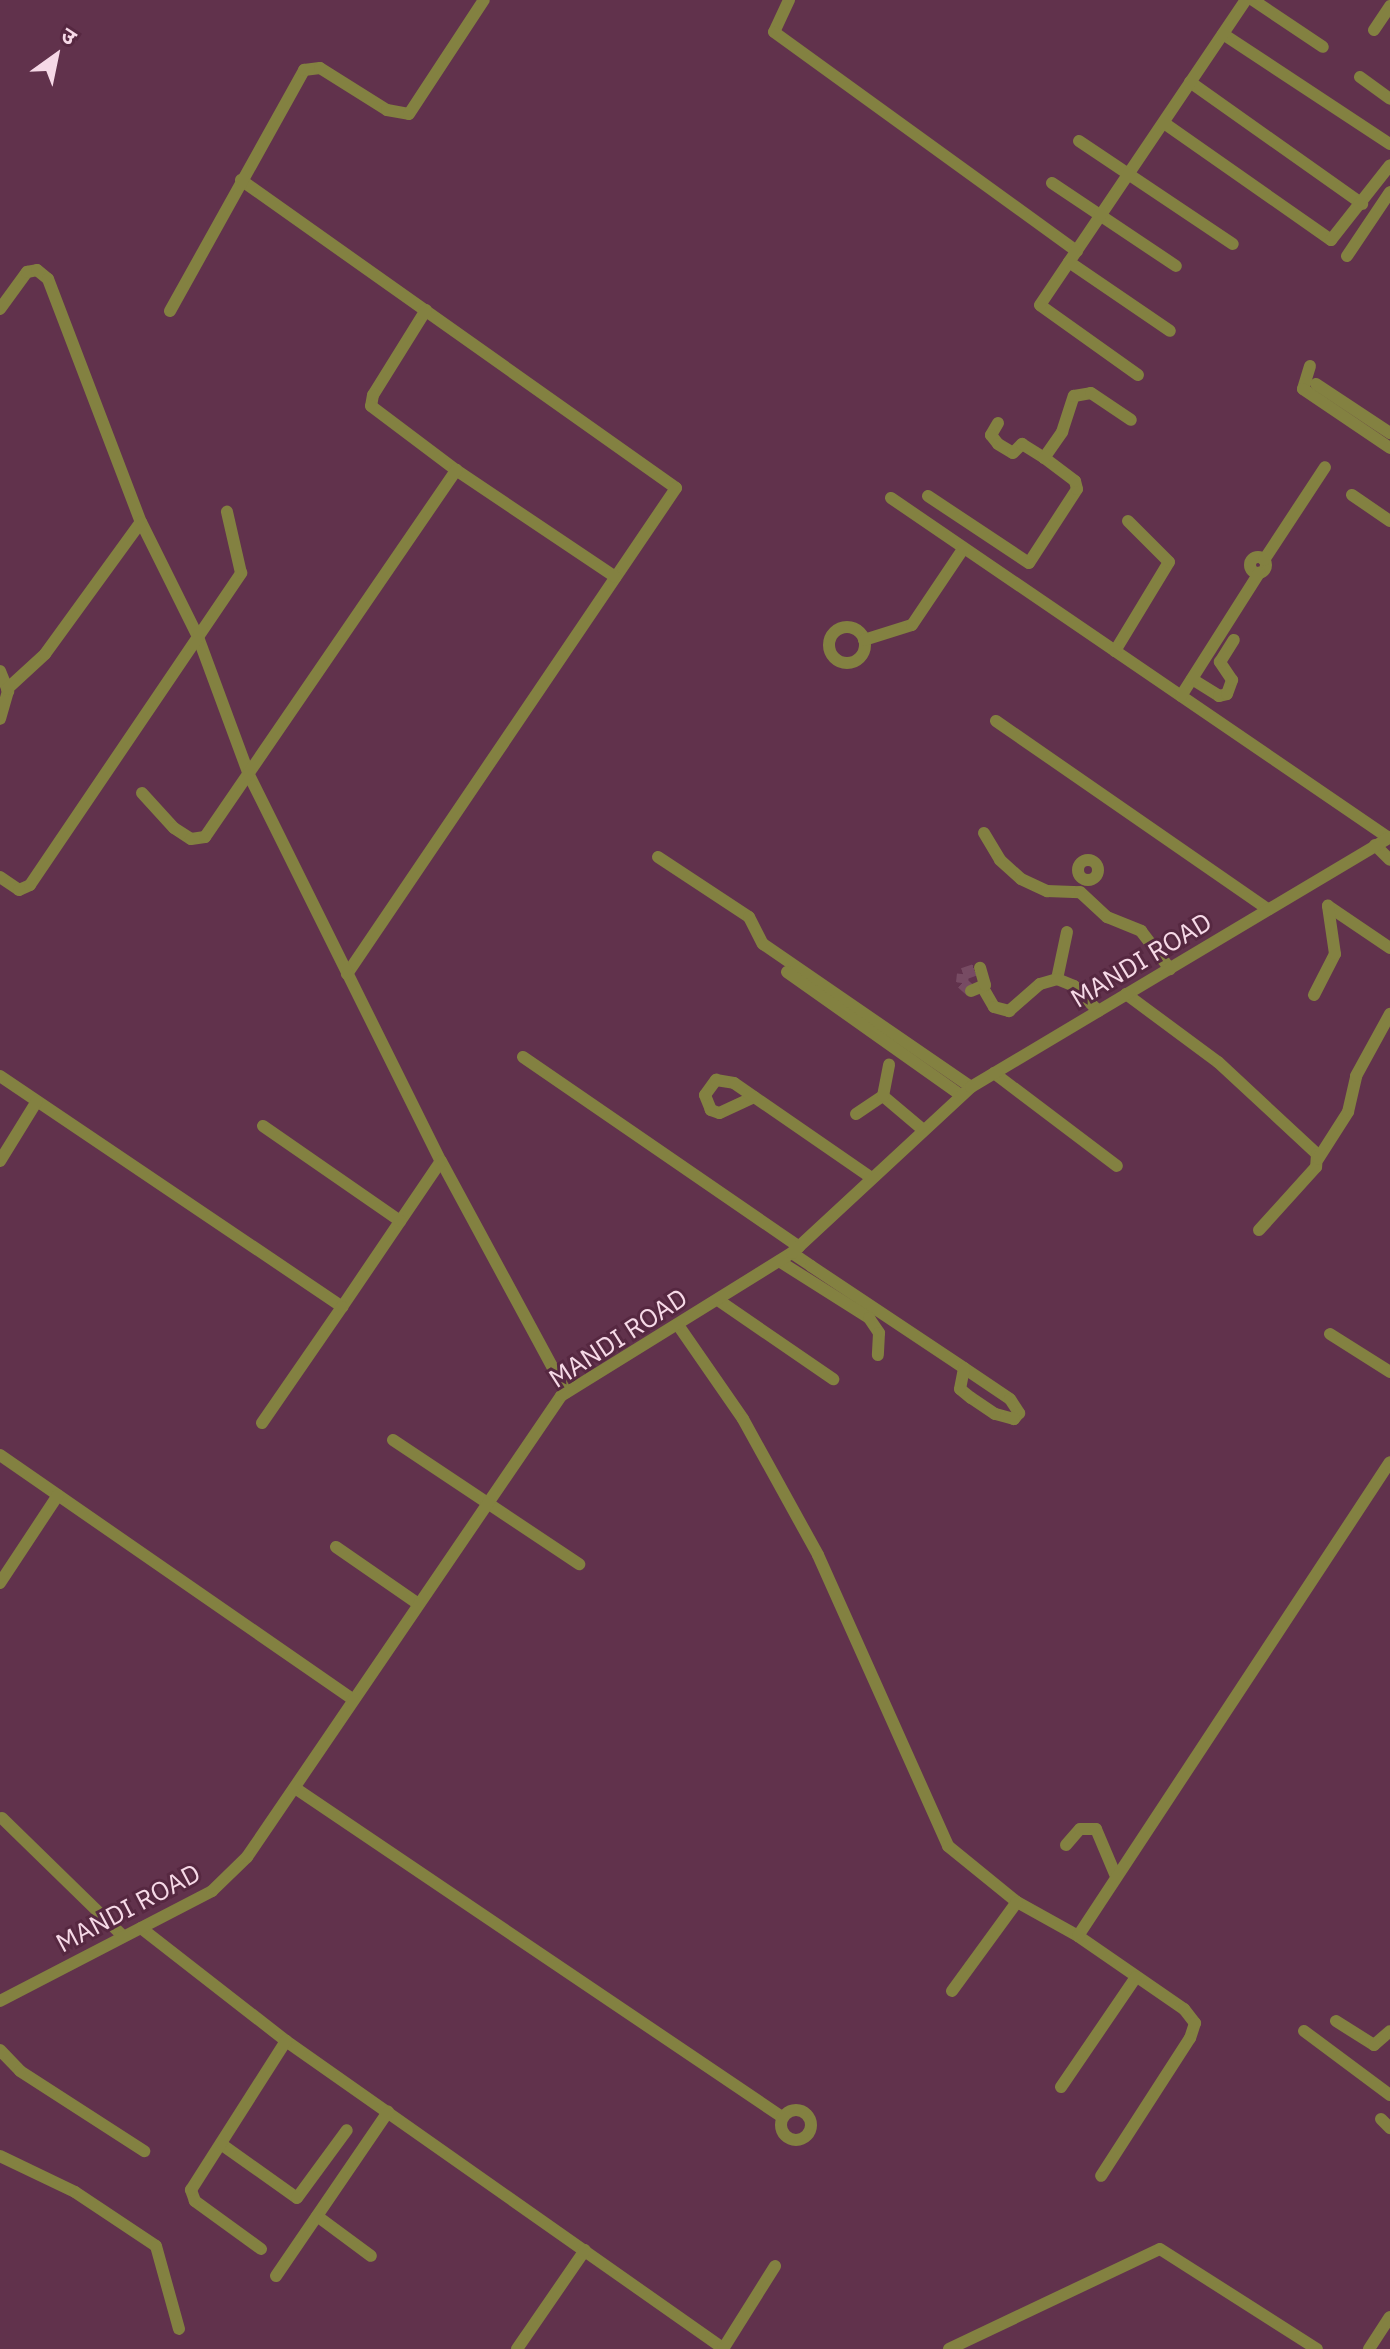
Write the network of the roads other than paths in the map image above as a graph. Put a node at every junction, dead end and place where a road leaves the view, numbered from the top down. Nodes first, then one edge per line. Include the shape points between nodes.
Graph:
1 (484, 0) edge
2 (789, 0) edge
3 (1246, 0) edge
4 (1253, 0) edge
5 (1390, 6) edge
6 (1374, 30) dead end
7 (1223, 34) junction
8 (1323, 47) dead end
9 (1360, 77) dead end
10 (1190, 82) junction
11 (1390, 99) edge
12 (1164, 123) junction
13 (1079, 141) dead end
14 (1390, 144) edge
15 (1390, 165) edge
16 (1129, 174) junction
17 (241, 180) junction
18 (1052, 183) dead end
19 (1390, 192) edge
20 (1362, 204) junction
21 (1101, 215) junction
22 (1233, 244) dead end
23 (1073, 256) junction
24 (1347, 256) dead end
25 (1176, 266) dead end
26 (0, 309) edge
27 (426, 310) junction
28 (170, 311) dead end
29 (1170, 331) dead end
30 (1310, 366) dead end
31 (1138, 375) dead end
32 (1316, 384) dead end
33 (1131, 420) dead end
34 (998, 423) dead end
35 (1390, 433) edge
36 (1390, 448) edge
37 (1044, 458) junction
38 (1325, 467) dead end
39 (456, 470) junction
40 (1352, 495) dead end
41 (928, 496) dead end
42 (891, 498) dead end
43 (227, 512) dead end
44 (954, 515) junction
45 (1128, 521) dead end
46 (1390, 521) edge
47 (141, 522) junction
48 (941, 534) junction
49 (963, 549) junction
50 (615, 577) junction
51 (198, 637) junction
52 (864, 640) dead end
53 (1234, 640) dead end
54 (1115, 651) junction
55 (0, 671) edge
56 (1192, 679) junction
57 (7, 689) junction
58 (1181, 696) junction
59 (0, 719) edge
60 (996, 721) dead end
61 (249, 775) junction
62 (142, 793) dead end
63 (984, 833) dead end
64 (1390, 837) edge
65 (1375, 845) junction
66 (658, 857) dead end
67 (1390, 860) edge
68 (0, 877) edge
69 (1268, 909) junction
70 (1067, 932) dead end
71 (1390, 948) edge
72 (980, 968) dead end
73 (1170, 969) junction
74 (787, 972) dead end
75 (347, 974) junction
76 (1057, 979) junction
77 (1126, 994) junction
78 (1314, 995) dead end
79 (1098, 1011) junction
80 (1390, 1014) edge
81 (523, 1057) dead end
82 (889, 1065) dead end
83 (994, 1073) junction
84 (0, 1076) edge
85 (966, 1091) junction
86 (883, 1096) junction
87 (754, 1097) dead end
88 (37, 1101) junction
89 (856, 1114) dead end
90 (263, 1126) dead end
91 (922, 1129) junction
92 (1318, 1159) junction
93 (0, 1161) edge
94 (441, 1161) junction
95 (1117, 1166) dead end
96 (869, 1176) junction
97 (400, 1221) junction
98 (1259, 1230) dead end
99 (796, 1250) junction
100 (779, 1261) junction
101 (718, 1300) junction
102 (342, 1307) junction
103 (678, 1325) junction
104 (1330, 1334) dead end
105 (878, 1355) dead end
106 (964, 1368) junction
107 (1390, 1372) edge
108 (833, 1379) dead end
109 (566, 1392) junction
110 (262, 1423) dead end
111 (393, 1440) dead end
112 (2, 1460) edge
113 (1390, 1462) edge
114 (58, 1495) junction
115 (484, 1502) junction
116 (336, 1547) dead end
117 (579, 1564) dead end
118 (0, 1583) edge
119 (417, 1603) junction
120 (352, 1699) junction
121 (295, 1788) junction
122 (2, 1818) dead end
123 (1066, 1845) dead end
124 (1115, 1874) junction
125 (1017, 1902) junction
126 (141, 1928) junction
127 (123, 1936) junction
128 (1078, 1936) junction
129 (1136, 1977) junction
130 (952, 1991) dead end
131 (2, 1997) edge
132 (1336, 2021) dead end
133 (1304, 2031) dead end
134 (1390, 2031) edge
135 (286, 2041) junction
136 (0, 2050) edge
137 (1061, 2087) dead end
138 (1390, 2095) edge
139 (388, 2112) junction
140 (782, 2117) dead end
141 (347, 2130) dead end
142 (221, 2144) junction
143 (144, 2151) dead end
144 (0, 2156) edge
145 (1101, 2176) dead end
146 (317, 2216) junction
147 (261, 2249) dead end
148 (585, 2250) junction
149 (371, 2256) dead end
150 (775, 2266) dead end
151 (276, 2276) dead end
152 (1388, 2326) edge
153 (179, 2329) dead end
154 (521, 2348) edge
155 (723, 2349) edge
156 (949, 2349) edge
157 (1317, 2349) edge
158 (1369, 2349) edge

1 - 17 street via 409,114 387,110 320,68 304,70
2 - 23 street via 774,32
3 - 7 street
4 - 8 street
5 - 6 street
7 - 10 street
7 - 14 street
9 - 11 street
10 - 12 street
10 - 20 street
12 - 16 street
12 - 20 street via 1326,238 1335,239
13 - 16 street
15 - 20 street
16 - 21 street
16 - 22 street
17 - 27 street
17 - 28 street
18 - 21 street
19 - 24 street
21 - 23 street
21 - 25 street
23 - 29 street
23 - 31 street via 1040,307
26 - 47 street via 27,272 37,270 48,279
27 - 39 street via 371,403
27 - 50 street via 675,486
30 - 36 street via 1303,389
32 - 35 street
33 - 37 street via 1095,395 1078,393
34 - 37 street via 991,435 998,444 1013,453 1022,444
37 - 44 street via 1075,481 1077,489 1029,563
38 - 56 street
39 - 50 street
39 - 61 street
40 - 46 street
41 - 44 street
42 - 48 street
43 - 51 street via 241,573
44 - 48 street
45 - 54 street via 1169,562
47 - 51 street
47 - 57 street via 45,654
48 - 49 street
49 - 52 street via 912,625
49 - 54 street
50 - 75 street
51 - 61 street
51 - 68 street via 28,888 19,890
53 - 56 street via 1220,662 1232,680 1227,694 1219,696
54 - 58 street
55 - 57 street
56 - 58 street
57 - 59 street
58 - 64 street
60 - 69 street
61 - 62 street via 199,840 174,828
61 - 75 street
63 - 73 street via 1000,860 1021,879 1047,891 1083,886 1107,917 1141,931
64 - 65 street, MANDI ROAD
65 - 67 street
65 - 69 street, MANDI ROAD
66 - 85 street via 749,917 763,944
69 - 73 street, MANDI ROAD
70 - 76 street
71 - 78 street via 1328,906 1335,954
72 - 76 street via 987,977 977,990 994,1007 1009,1011 1040,984
73 - 77 street, MANDI ROAD
74 - 85 street
75 - 94 street
76 - 79 street via 1074,986
77 - 79 street, MANDI ROAD
77 - 92 street via 1231,1073
79 - 83 street, MANDI ROAD
80 - 92 street via 1356,1076 1350,1107
81 - 99 street
82 - 86 street
83 - 85 street, MANDI ROAD
83 - 95 street
84 - 88 street
85 - 91 street, MANDI ROAD
86 - 89 street
86 - 91 street
87 - 96 street
88 - 93 street
88 - 102 street
90 - 97 street
91 - 96 street, MANDI ROAD
92 - 98 street via 1308,1178
94 - 97 street
94 - 109 street
96 - 99 street, MANDI ROAD
97 - 102 street
99 - 100 street, MANDI ROAD
99 - 106 street
100 - 101 street, MANDI ROAD
100 - 105 street via 869,1318 879,1333
101 - 103 street, MANDI ROAD
101 - 108 street
102 - 110 street
103 - 109 street, MANDI ROAD
103 - 125 street via 736,1407 818,1555 943,1838
104 - 107 street
106 - 106 street via 1010,1399 1019,1413 1014,1419 995,1414 960,1389
109 - 115 street, MANDI ROAD
111 - 115 street
112 - 114 street
113 - 124 street
114 - 118 street
114 - 120 street
115 - 117 street
115 - 119 street, MANDI ROAD
116 - 119 street
119 - 120 street, MANDI ROAD
120 - 121 street, MANDI ROAD
121 - 126 street, MANDI ROAD via 228,1877
121 - 140 street
122 - 127 street
123 - 124 street via 1080,1829 1096,1829
124 - 128 street
125 - 128 street
125 - 130 street
126 - 127 street, MANDI ROAD
126 - 135 street
127 - 131 street, MANDI ROAD
128 - 129 street
129 - 137 street
129 - 145 street via 1184,2009 1195,2027
132 - 134 street via 1374,2045
133 - 138 street
135 - 139 street
135 - 142 street
136 - 143 street via 20,2071
139 - 146 street
139 - 148 street
141 - 142 street via 297,2198
142 - 147 street via 195,2181 195,2201
144 - 153 street via 75,2192 156,2246
146 - 149 street
146 - 151 street
148 - 154 street
148 - 155 street
150 - 155 street
152 - 158 street
156 - 157 street via 1160,2249

